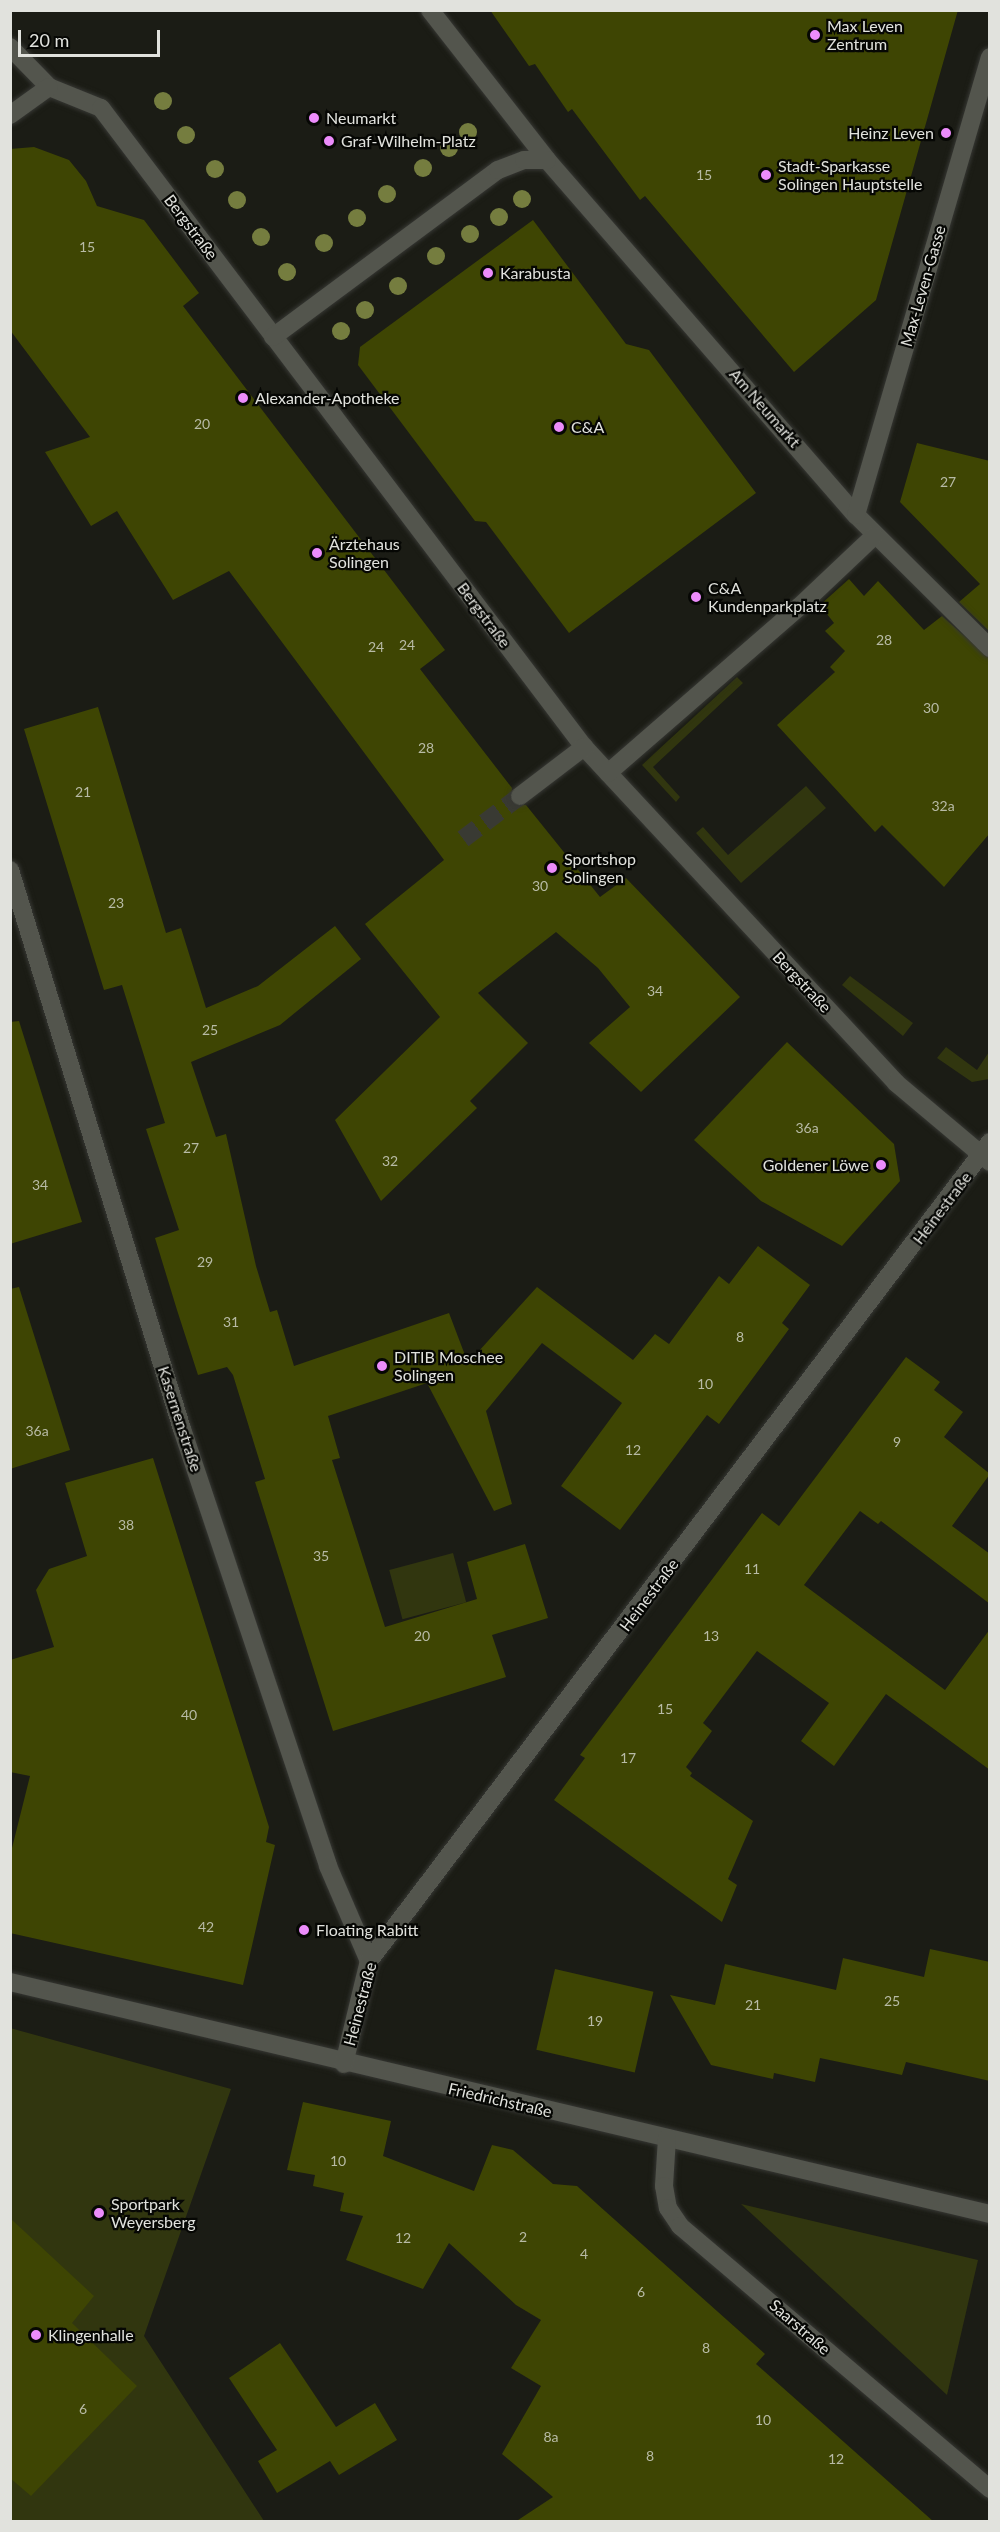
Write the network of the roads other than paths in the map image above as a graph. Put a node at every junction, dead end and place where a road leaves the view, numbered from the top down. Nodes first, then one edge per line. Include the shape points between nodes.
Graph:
1 (430, 10) edge
2 (10, 47) edge
3 (990, 57) edge
4 (49, 87) junction
5 (10, 115) edge
6 (547, 160) junction
7 (273, 337) junction
8 (856, 515) junction
9 (874, 536) junction
10 (990, 648) edge
11 (584, 747) junction
12 (608, 773) junction
13 (520, 796) tunnel mouth
14 (10, 870) edge
15 (987, 1154) edge
16 (369, 1961) junction
17 (10, 1982) edge
18 (345, 2064) junction
19 (667, 2138) junction
20 (990, 2214) edge
21 (990, 2489) edge

1 - 6 street, Am Neumarkt
2 - 4 street, Bergstraße
3 - 8 street, Max-Leven-Gasse
4 - 5 street
4 - 7 street, Bergstraße via 101,108
6 - 7 street via 524,160 498,170
6 - 8 street, Am Neumarkt
7 - 11 street, Bergstraße
8 - 9 street, Am Neumarkt
9 - 10 street, Am Neumarkt
9 - 12 street via 801,606
11 - 12 street, Bergstraße
11 - 13 street
12 - 15 street, Bergstraße via 896,1083
14 - 16 street, Kasernenstraße via 182,1429 328,1866
15 - 16 street, Heinestraße
16 - 18 street, Heinestraße
17 - 18 street, Friedrichstraße
18 - 19 street, Friedrichstraße
19 - 20 street, Friedrichstraße
19 - 21 street, Saarstraße via 664,2186 668,2208 680,2226

